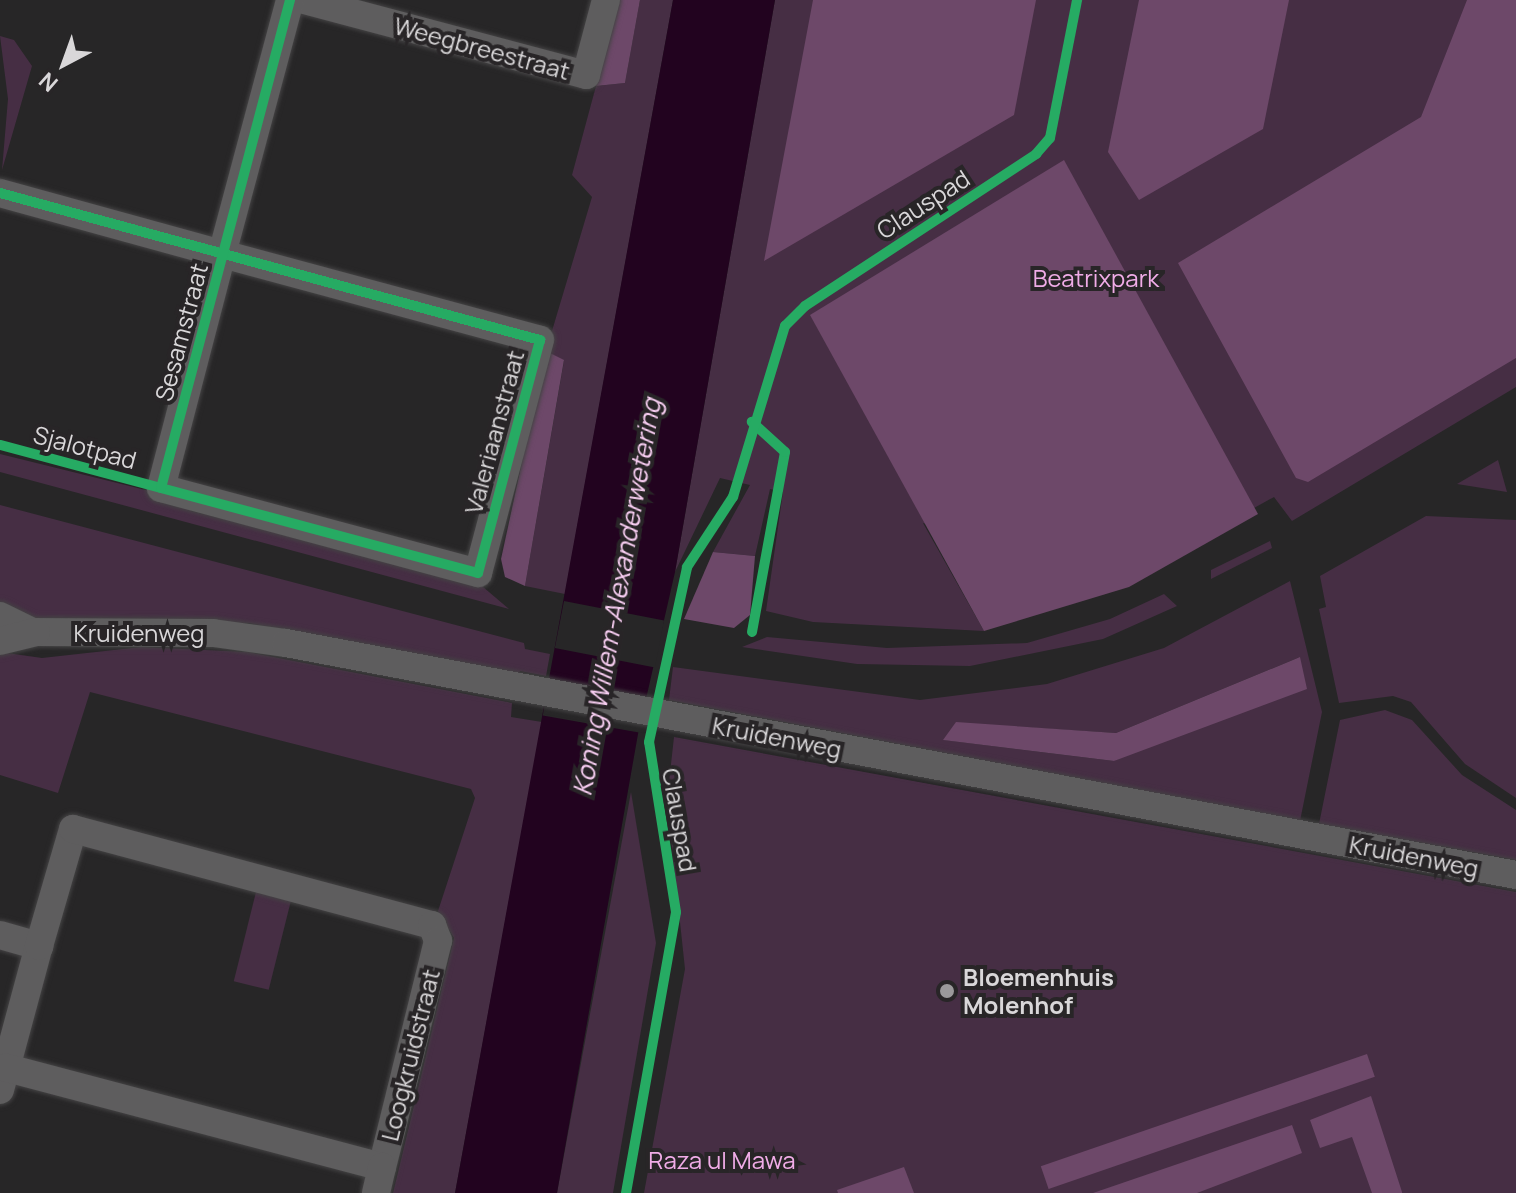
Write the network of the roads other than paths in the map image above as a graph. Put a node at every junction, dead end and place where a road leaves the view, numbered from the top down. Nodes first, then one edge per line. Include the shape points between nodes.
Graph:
1 (290, 0) edge
2 (304, 0) edge
3 (606, 0) edge
4 (0, 193) edge
5 (222, 254) junction
6 (161, 488) joint
7 (0, 616) edge
8 (34, 632) junction
9 (0, 641) edge
10 (1516, 875) edge
11 (0, 935) edge
12 (39, 946) junction
13 (3, 1079) edge
14 (379, 1180) edge

1 - 5 street, Sesamstraat
2 - 3 street, Weegbreestraat via 586,75
4 - 5 street, Valeriaanstraat
5 - 6 street, Sesamstraat
5 - 6 street, Valeriaanstraat via 540,340 478,573
7 - 8 street, Kruidenweg
8 - 9 street, Kruidenweg
8 - 10 street, Kruidenweg via 239,635
11 - 12 street
12 - 13 street
12 - 14 street, Loogkruidstraat via 73,829 432,925 438,941
13 - 14 street, Loogkruidstraat

